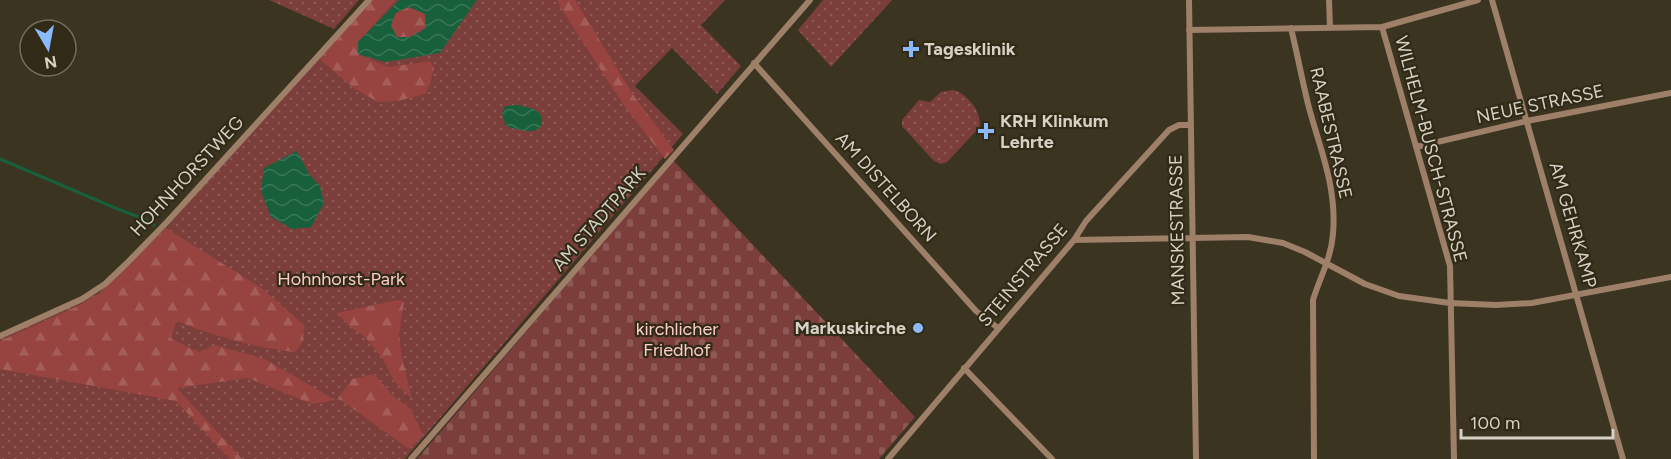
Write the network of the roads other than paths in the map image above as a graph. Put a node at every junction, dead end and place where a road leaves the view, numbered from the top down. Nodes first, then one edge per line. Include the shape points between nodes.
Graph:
1 (369, 0) edge
2 (810, 0) edge
3 (1189, 0) edge
4 (1329, 0) edge
5 (1478, 0) edge
6 (1492, 0) edge
7 (1382, 27) junction
8 (1291, 28) junction
9 (1330, 28) junction
10 (1189, 30) junction
11 (754, 63) junction
12 (1671, 93) edge
13 (1527, 121) junction
14 (1190, 125) junction
15 (1416, 147) junction
16 (1192, 238) junction
17 (1074, 240) junction
18 (1327, 265) junction
19 (1671, 277) edge
20 (1577, 295) junction
21 (1450, 303) junction
22 (998, 328) junction
23 (0, 336) edge
24 (964, 368) junction
25 (411, 459) edge
26 (888, 459) edge
27 (1052, 459) edge
28 (1196, 459) edge
29 (1314, 459) edge
30 (1454, 459) edge
31 (1623, 459) edge

1 - 23 street, HOHNHORSTWEG via 167,222 105,284 82,299
2 - 11 street, AM STADTPARK
3 - 10 street, MANSKESTRASSE
4 - 9 street
5 - 7 street
6 - 13 street, AM GEHRKAMP
7 - 9 street
7 - 15 street, WILHELM-BUSCH-STRASSE
8 - 9 street
8 - 10 street
8 - 18 street, RAABESTRASSE via 1332,188 1333,237
10 - 14 street, MANSKESTRASSE
11 - 22 street, AM DISTELBORN via 976,311
11 - 25 street, AM STADTPARK
12 - 13 street, NEUE STRASSE
13 - 15 street, NEUE STRASSE
13 - 20 street, AM GEHRKAMP
14 - 16 street, MANSKESTRASSE
14 - 17 street, STEINSTRASSE via 1169,130 1086,221
15 - 21 street, WILHELM-BUSCH-STRASSE via 1450,266
16 - 17 street
16 - 18 street via 1248,237 1283,243
16 - 28 street, MANSKESTRASSE
17 - 22 street, STEINSTRASSE
18 - 21 street via 1399,296
18 - 29 street, RAABESTRASSE via 1313,300
19 - 20 street
20 - 21 street via 1532,303
20 - 31 street, AM GEHRKAMP
21 - 30 street, WILHELM-BUSCH-STRASSE
22 - 24 street, STEINSTRASSE
24 - 26 street, STEINSTRASSE
24 - 27 street

